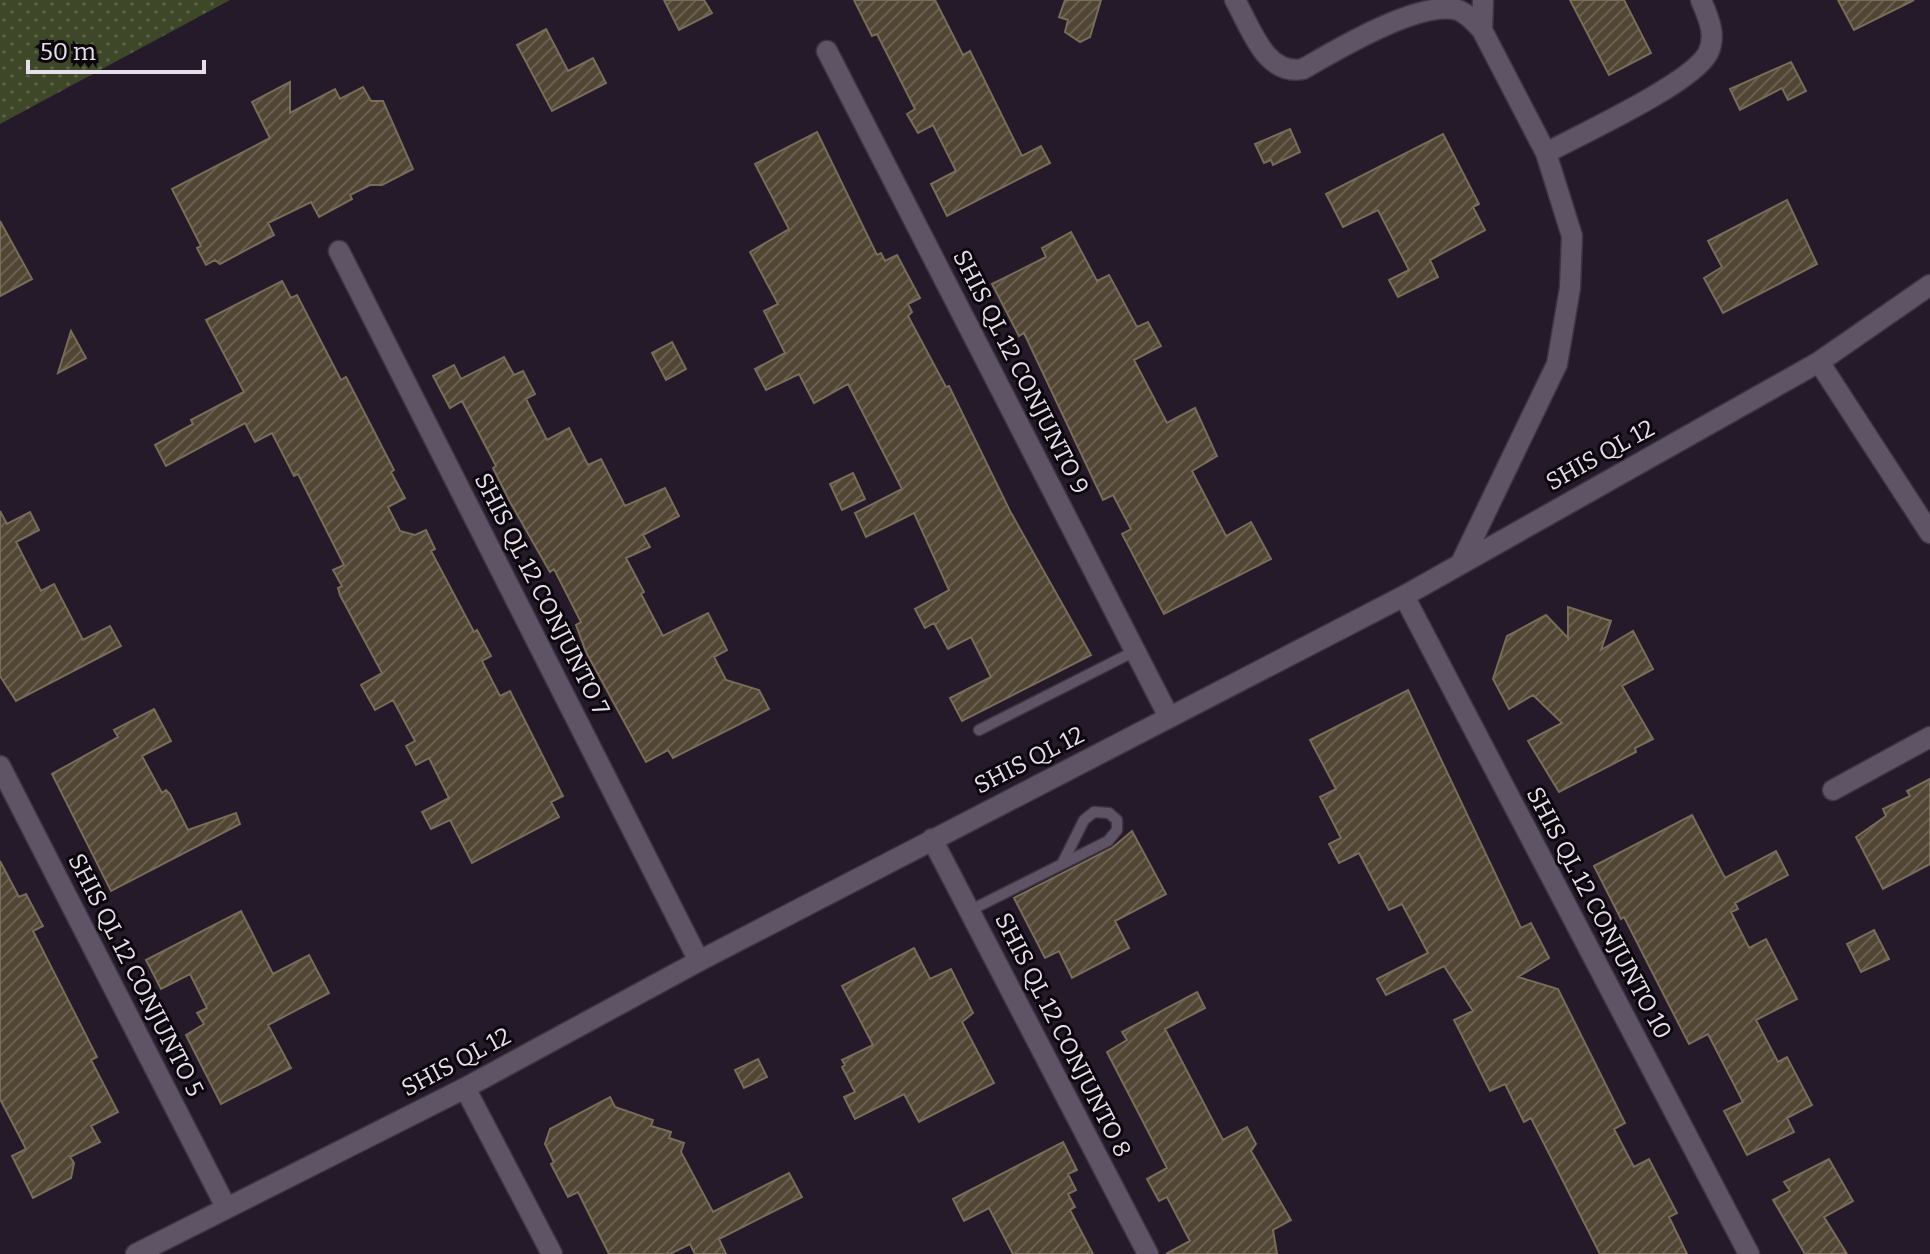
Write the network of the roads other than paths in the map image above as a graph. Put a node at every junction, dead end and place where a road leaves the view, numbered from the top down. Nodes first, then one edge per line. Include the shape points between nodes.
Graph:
1 (1235, 0) edge
2 (1483, 0) edge
3 (1701, 0) edge
4 (1482, 30) junction
5 (827, 51) dead end
6 (1546, 153) junction
7 (339, 251) dead end
8 (1930, 285) edge
9 (1819, 362) junction
10 (1930, 533) edge
11 (1461, 563) junction
12 (1404, 596) junction
13 (1135, 651) junction
14 (1169, 717) junction
15 (979, 730) dead end
16 (1930, 737) edge
17 (0, 766) edge
18 (1833, 790) dead end
19 (932, 839) junction
20 (1062, 864) junction
21 (969, 911) junction
22 (699, 961) junction
23 (465, 1088) junction
24 (226, 1207) junction
25 (136, 1254) edge
26 (552, 1254) edge
27 (1148, 1254) edge
28 (1749, 1254) edge

1 - 4 street via 1270,61 1290,72 1401,18 1434,8 1456,9
2 - 4 street
3 - 6 street via 1712,40 1698,65
4 - 6 street
5 - 13 street, SHIS QL 12 CONJUNTO 9
6 - 11 street via 1572,236 1570,288 1557,364
7 - 22 street, SHIS QL 12 CONJUNTO 7
8 - 9 street, SHIS QL 12
9 - 10 street
9 - 11 street, SHIS QL 12
11 - 12 street, SHIS QL 12
12 - 14 street, SHIS QL 12
12 - 28 street, SHIS QL 12 CONJUNTO 10
13 - 14 street, SHIS QL 12 CONJUNTO 9
13 - 15 lane
14 - 19 street, SHIS QL 12
16 - 18 street
17 - 24 street, SHIS QL 12 CONJUNTO 5
19 - 21 street, SHIS QL 12 CONJUNTO 8
19 - 22 street, SHIS QL 12
20 - 20 lane via 1108,841 1117,820 1094,812 1084,820
20 - 21 lane
21 - 27 street, SHIS QL 12 CONJUNTO 8
22 - 23 street, SHIS QL 12
23 - 24 street, SHIS QL 12
23 - 26 street
24 - 25 street, SHIS QL 12

